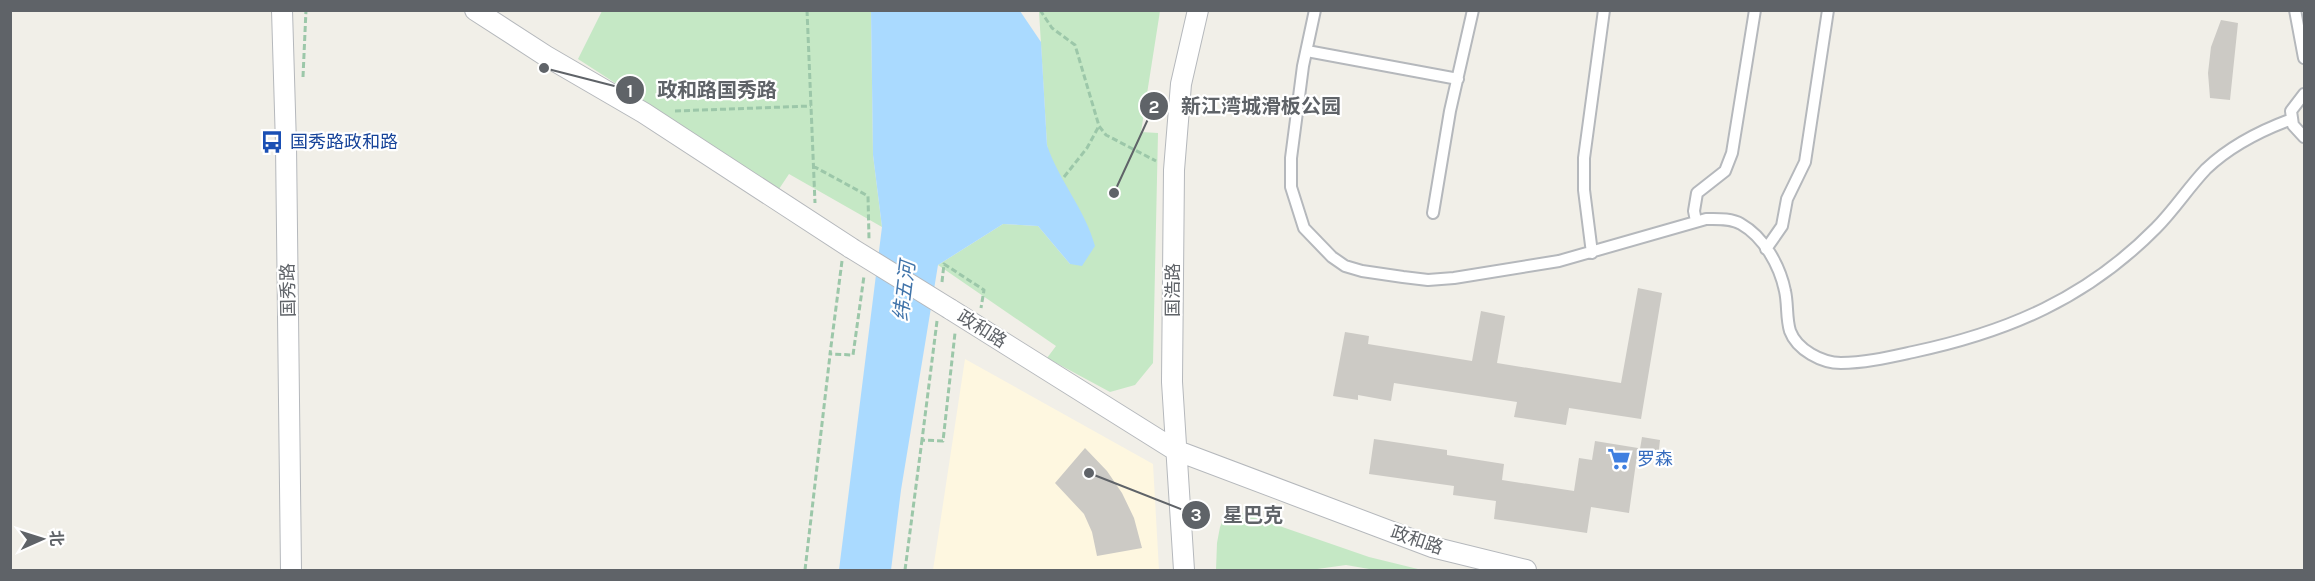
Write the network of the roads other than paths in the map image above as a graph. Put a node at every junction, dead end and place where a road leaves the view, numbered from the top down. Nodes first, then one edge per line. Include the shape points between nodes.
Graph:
1 (282, 10) edge
2 (475, 10) edge
3 (1198, 10) edge
4 (1315, 10) edge
5 (1473, 10) edge
6 (1604, 10) edge
7 (1755, 10) edge
8 (1828, 10) edge
9 (2295, 10) edge
10 (1306, 51) junction
11 (2304, 58) edge
12 (1458, 79) junction
13 (2304, 94) edge
14 (2292, 119) junction
15 (2304, 136) edge
16 (1433, 213) dead end
17 (1696, 221) junction
18 (1766, 249) junction
19 (1592, 253) junction
20 (1175, 450) junction
21 (291, 570) edge
22 (1184, 570) edge
23 (1526, 570) edge

1 - 21 street, 国秀路
2 - 20 street, 政和路, bridge via 644,113 948,311
3 - 20 street, 国浩路 via 1181,84 1174,170
4 - 10 lane
5 - 12 lane
6 - 19 lane via 1584,158
7 - 17 lane via 1732,153 1725,171 1697,193
8 - 18 lane via 1805,162 1787,199 1782,226
9 - 11 lane
10 - 12 lane
10 - 19 lane via 1291,158 1291,187 1304,228 1332,257 1362,271 1428,280
12 - 16 lane
13 - 14 lane via 2293,106
14 - 15 lane
14 - 18 lane via 2224,154 2158,227 2114,268 2064,300 1994,330 1930,348 1876,360 1839,363 1812,355 1799,346 1791,333 1780,272
17 - 18 lane via 1726,219 1741,224
17 - 19 lane
20 - 22 street, 国浩路
20 - 23 street, 政和路 via 1432,547

